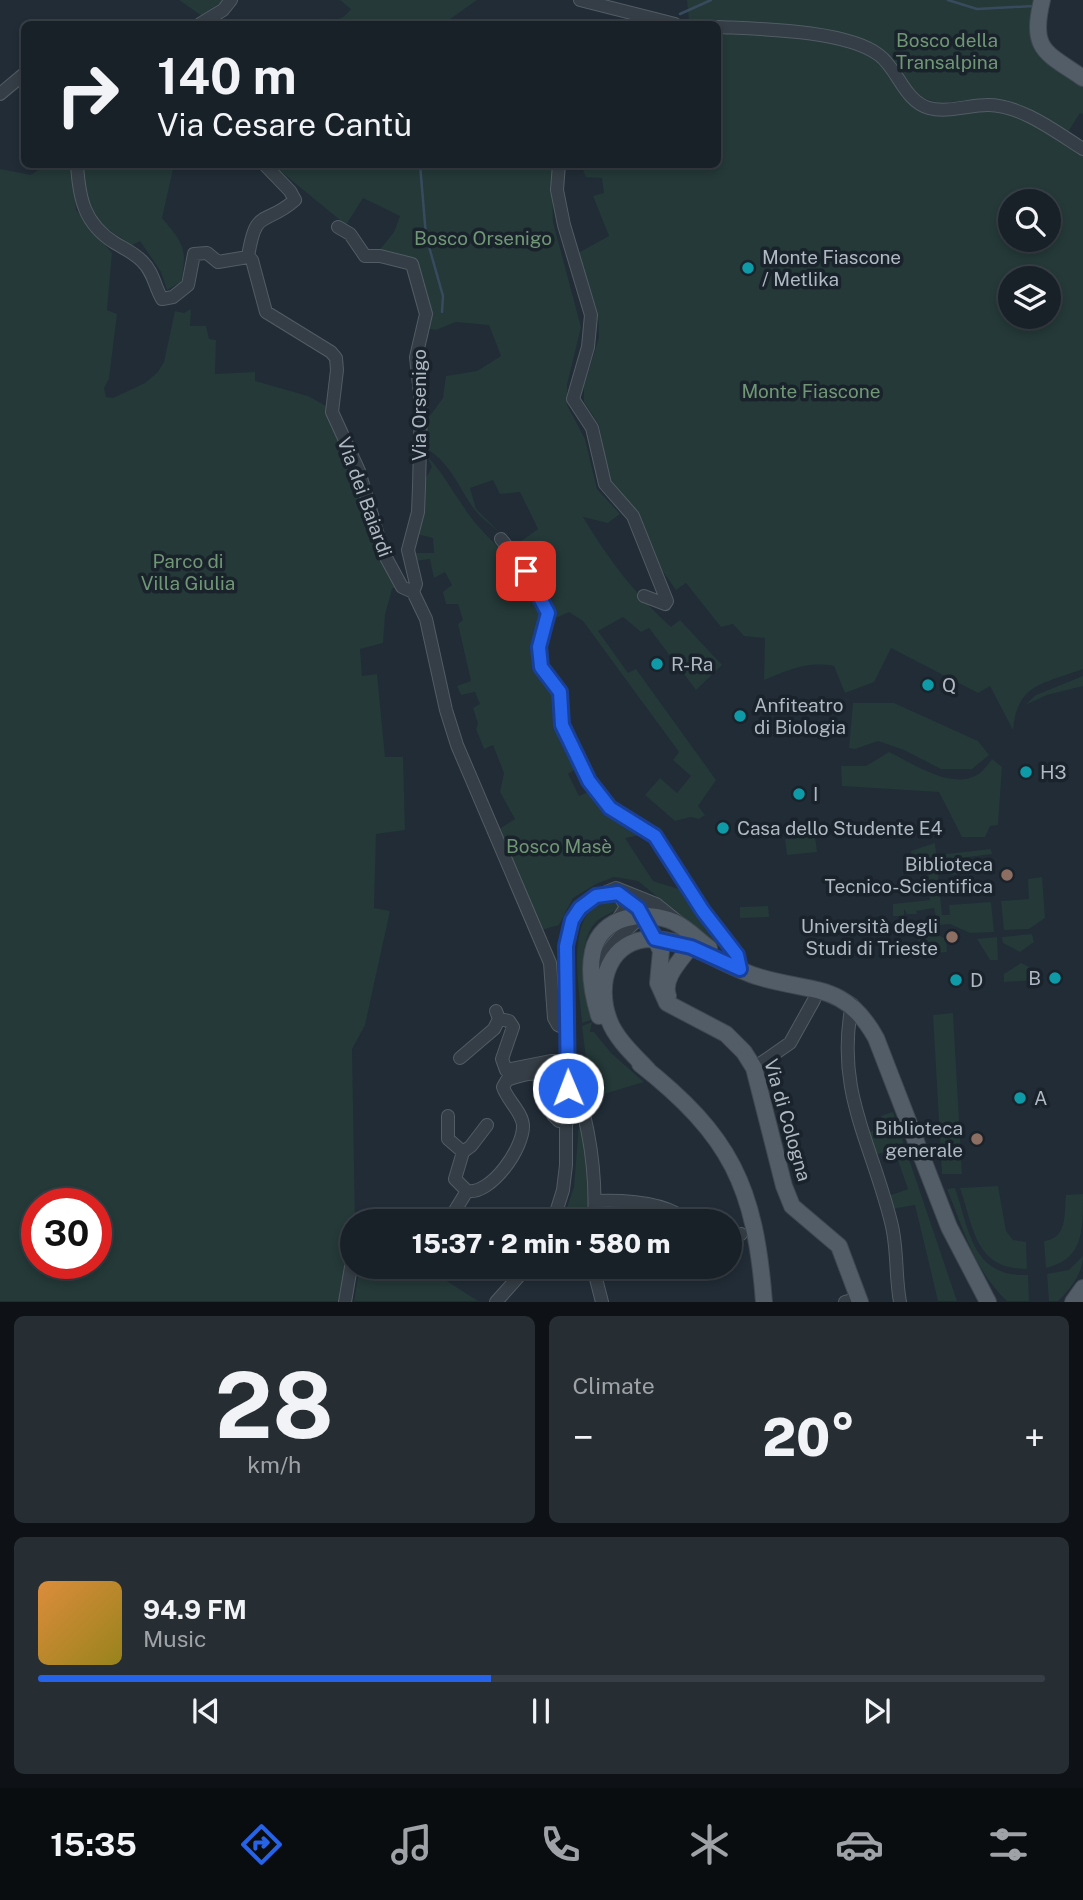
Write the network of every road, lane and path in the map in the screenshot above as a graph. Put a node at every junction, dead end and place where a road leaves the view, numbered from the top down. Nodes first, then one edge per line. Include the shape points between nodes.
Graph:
1 (231, 0) edge
2 (580, 0) edge
3 (1042, 0) edge
4 (205, 21) edge
5 (663, 21) edge
6 (721, 27) edge
7 (21, 76) edge
8 (1083, 78) edge
9 (0, 94) edge
10 (1083, 149) edge
11 (77, 168) edge
12 (268, 168) edge
13 (559, 168) edge
14 (338, 228) dead end
15 (248, 257) junction
16 (501, 539) dead end
17 (413, 592) junction
18 (644, 596) dead end
19 (603, 893) junction
20 (618, 893) junction
21 (636, 894) junction
22 (642, 915) junction
23 (616, 922) junction
24 (655, 939) junction
25 (694, 942) junction
26 (740, 969) junction
27 (814, 1000) dead end
28 (852, 1004) junction
29 (605, 1007) junction
30 (674, 1007) junction
31 (567, 1029) junction
32 (460, 1058) dead end
33 (567, 1061) junction
34 (754, 1068) junction
35 (648, 1070) junction
36 (448, 1116) dead end
37 (567, 1122) junction
38 (486, 1125) dead end
39 (463, 1152) junction
40 (467, 1191) junction
41 (595, 1201) junction
42 (456, 1209) edge
43 (557, 1209) edge
44 (595, 1209) edge
45 (659, 1209) edge
46 (349, 1279) edge
47 (516, 1279) edge
48 (597, 1279) edge
49 (854, 1300) edge
50 (345, 1301) edge
51 (496, 1301) edge
52 (603, 1301) edge
53 (764, 1301) edge
54 (900, 1301) edge
55 (988, 1301) edge

1 - 4 street
2 - 5 street
3 - 8 main road via 1039,42
6 - 10 street via 811,33 865,49 886,62 913,98 928,108 1001,106
7 - 9 street
11 - 15 street via 84,212 101,232 143,262 157,281 162,299 188,285 194,254 207,253 218,262
12 - 15 street via 295,200 258,220
13 - 18 street via 557,190 564,225 591,315 588,347 573,399 592,428 604,484 633,516 667,601
14 - 17 street, Via Orsenigo via 350,234 365,256 412,264 424,301 426,314 416,357 421,402 418,512 408,550 416,584
15 - 17 street, Via dei Baiardi via 266,312 336,358 332,412 359,471 383,552 402,587
16 - 26 street via 534,581 548,613 539,647 541,667 560,692 562,725 589,781 610,808 655,836 737,955
17 - 31 street, Via dei Baiardi via 426,619 451,727 550,963 554,1018
19 - 20 street
19 - 21 street via 616,888
19 - 31 street via 580,908 568,932
20 - 22 street via 632,900
20 - 23 street via 626,907
21 - 22 street via 645,905
21 - 25 street via 664,910
22 - 23 main road
22 - 24 main road
22 - 25 main road via 673,922
22 - 29 street via 602,961
23 - 35 main road via 600,934 592,954 593,997 608,1034
24 - 25 main road via 677,932
24 - 29 main road via 636,941 615,954 604,979
24 - 30 main road via 661,951 658,983
25 - 26 main road
25 - 30 main road via 669,978 666,988
26 - 28 main road via 826,991
27 - 34 street via 790,1043
28 - 54 street via 847,1026 847,1078 892,1224
28 - 55 main road via 876,1038 923,1162 970,1271
29 - 35 main road via 618,1037
30 - 34 main road, Via di Cologna via 726,1034
31 - 33 street
32 - 33 street via 494,1029 497,1015 513,1027 502,1059 506,1070
33 - 37 street
33 - 41 street via 587,1121
34 - 49 main road, Via di Cologna via 792,1206 839,1247
35 - 53 main road via 705,1122 732,1160 752,1218
36 - 39 street via 449,1139
37 - 40 street via 553,1115 551,1085 543,1077 534,1073 507,1080 503,1087 523,1123 522,1134 490,1185 481,1191
37 - 43 street via 563,1190
38 - 39 street
39 - 40 street via 455,1180
40 - 42 street
41 - 44 street
41 - 45 street
46 - 50 street
47 - 51 street
48 - 52 street

